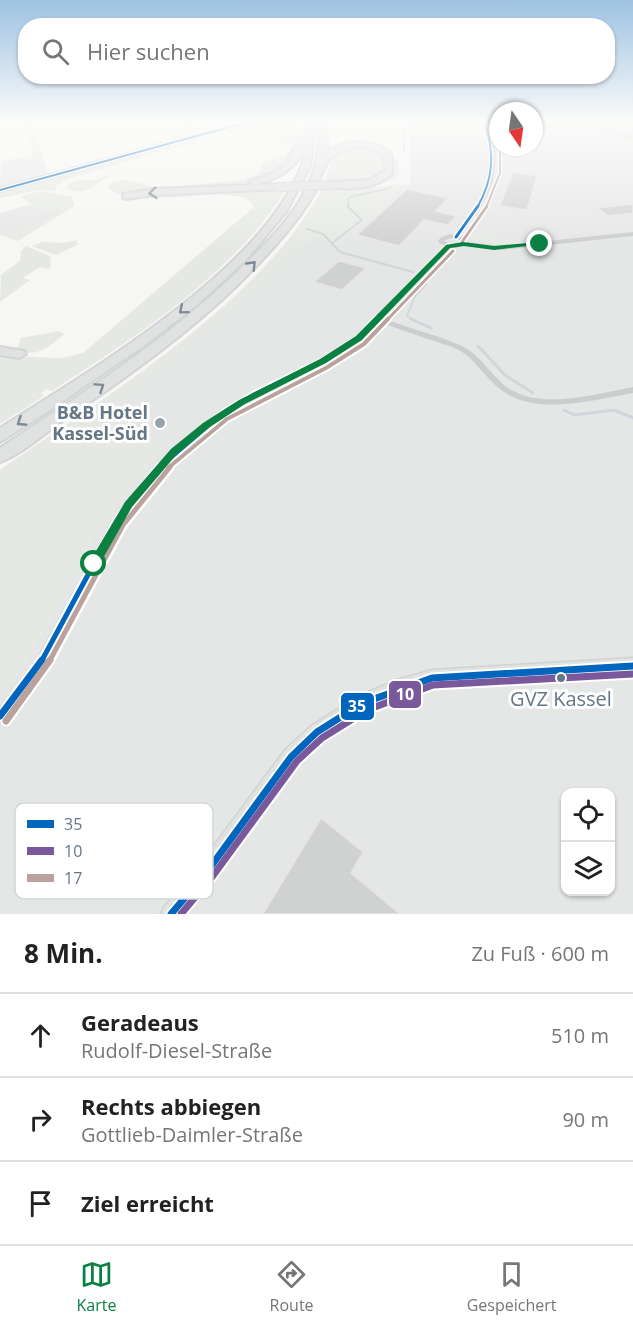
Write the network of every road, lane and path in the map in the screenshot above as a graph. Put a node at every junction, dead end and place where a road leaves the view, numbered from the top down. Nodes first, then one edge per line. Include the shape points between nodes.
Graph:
1 (96, 164) edge
2 (290, 164) edge
3 (305, 164) edge
4 (389, 164) edge
5 (493, 164) edge
6 (320, 165) edge
7 (0, 190) edge
8 (211, 190) junction
9 (126, 196) dead end
10 (633, 234) edge
11 (456, 237) junction
12 (463, 244) junction
13 (448, 246) junction
14 (378, 319) junction
15 (0, 351) edge
16 (19, 354) dead end
17 (633, 390) edge
18 (0, 436) edge
19 (0, 456) edge
20 (633, 666) edge
21 (0, 716) edge
22 (213, 863) edge
23 (184, 899) edge
24 (171, 914) edge

1 - 7 main road
2 - 8 highway via 257,182
3 -> 18 highway via 280,213 220,278 105,367
4 - 8 highway, bridge via 389,172 382,179 364,183
5 - 11 street via 481,204
19 -> 6 highway via 154,349 228,288 287,226 311,189
8 -> 9 highway
10 - 12 street via 501,248
11 - 12 street
11 - 13 street via 442,239
12 - 13 street
13 - 14 street
14 - 17 street via 459,347 503,387 527,400 545,402
14 - 21 street via 342,350 223,413 162,464 117,521 39,665
15 - 16 highway
20 - 22 main road via 432,678 368,700 335,719 303,745
23 - 24 main road

